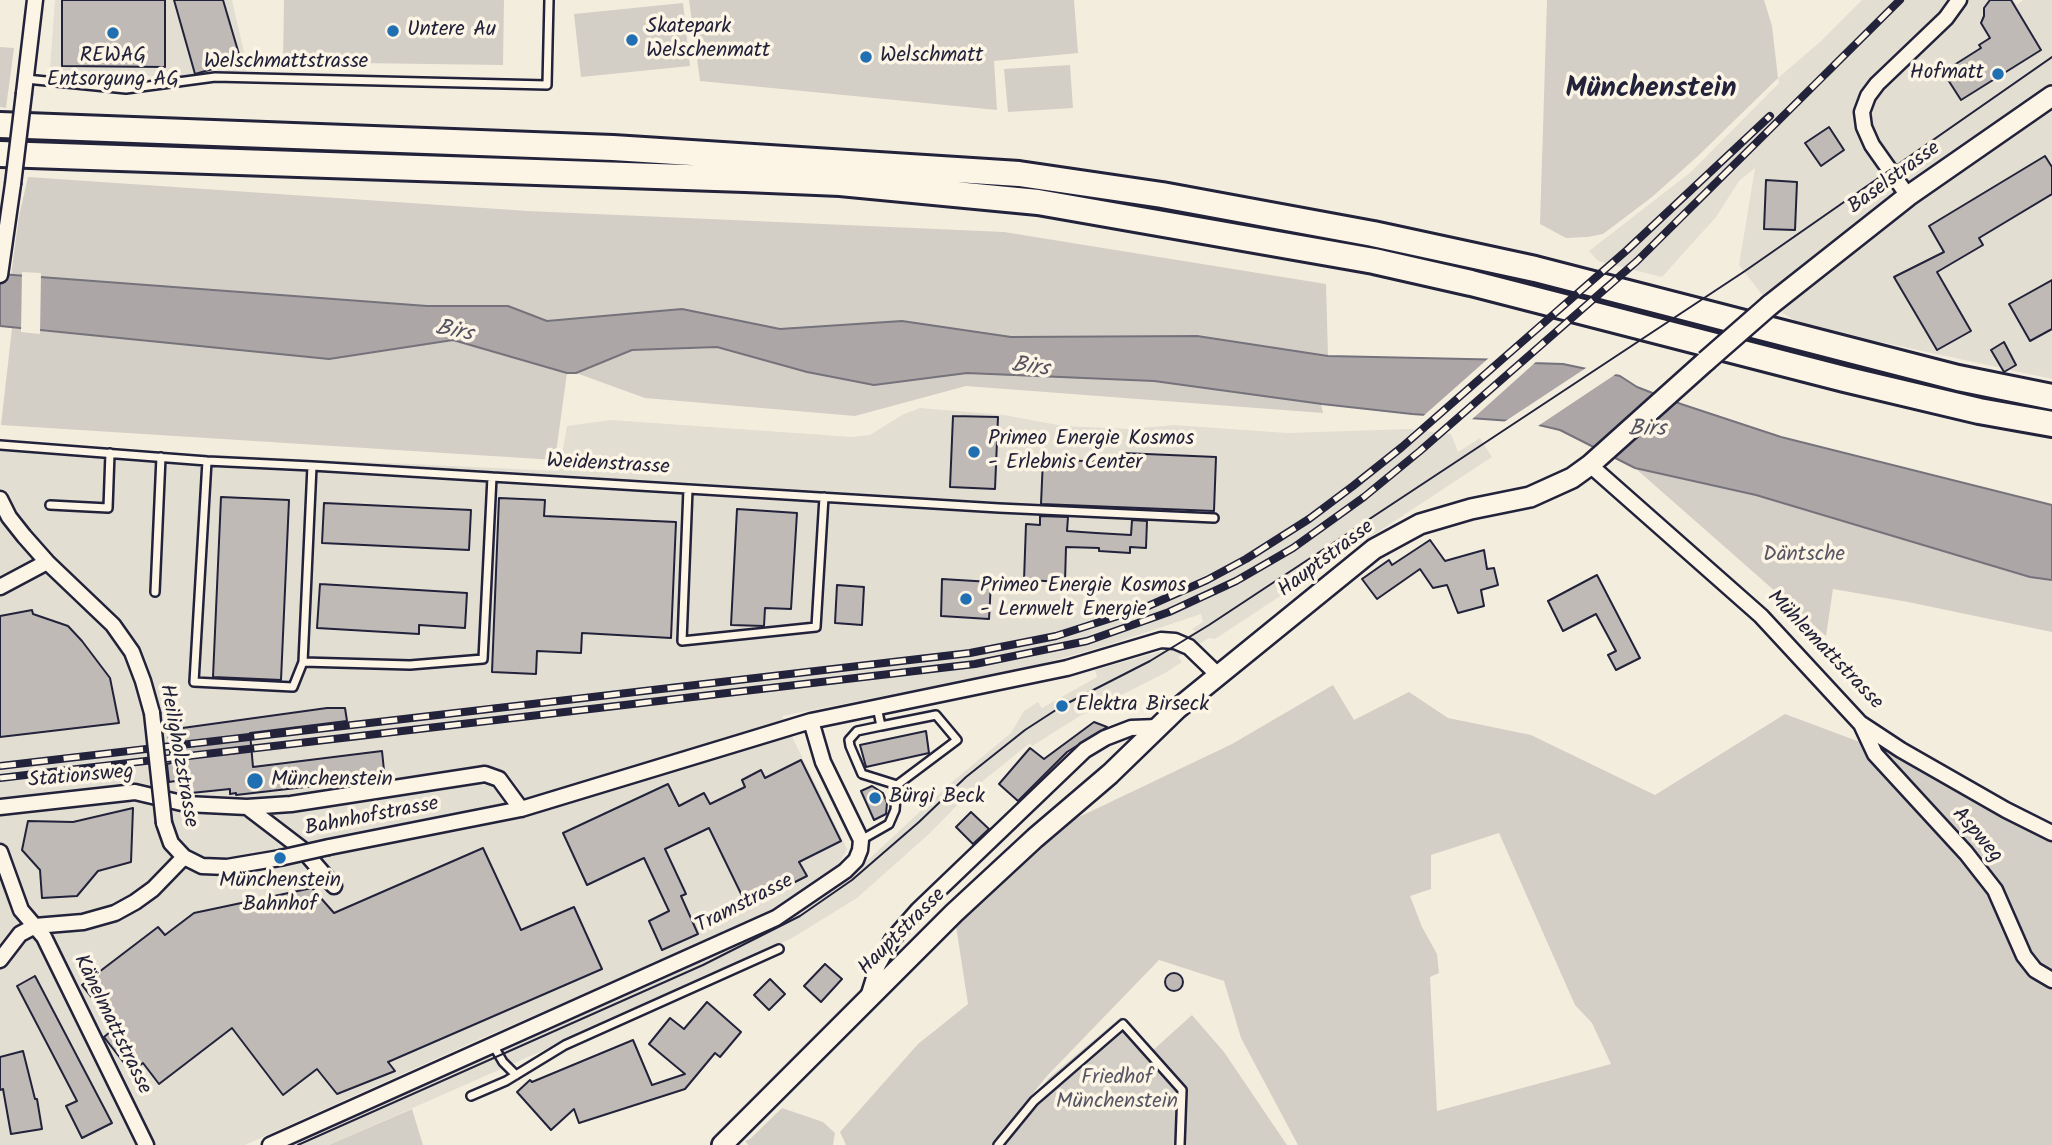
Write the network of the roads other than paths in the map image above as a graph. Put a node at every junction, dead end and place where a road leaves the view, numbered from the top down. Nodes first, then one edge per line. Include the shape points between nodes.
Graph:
1 (35, 0) edge
2 (549, 0) edge
3 (1959, 0) edge
4 (25, 86) junction
5 (2052, 96) edge
6 (0, 124) edge
7 (0, 154) edge
8 (1908, 196) junction
9 (0, 275) edge
10 (1683, 381) joint
11 (2052, 397) edge
12 (2052, 424) edge
13 (0, 445) edge
14 (110, 453) junction
15 (161, 457) junction
16 (207, 461) junction
17 (1590, 465) junction
18 (312, 466) junction
19 (492, 477) junction
20 (688, 489) junction
21 (824, 497) junction
22 (0, 499) edge
23 (50, 505) dead end
24 (1214, 518) dead end
25 (47, 562) junction
26 (0, 587) edge
27 (155, 592) dead end
28 (303, 662) junction
29 (1218, 676) junction
30 (877, 707) junction
31 (811, 721) junction
32 (1860, 723) junction
33 (881, 726) junction
34 (1158, 727) junction
35 (897, 785) junction
36 (0, 807) edge
37 (247, 807) junction
38 (522, 809) junction
39 (2052, 833) edge
40 (861, 840) junction
41 (0, 852) edge
42 (184, 858) junction
43 (334, 886) dead end
44 (35, 926) junction
45 (779, 949) dead end
46 (0, 960) edge
47 (2052, 980) edge
48 (867, 1002) junction
49 (493, 1045) junction
50 (516, 1075) junction
51 (471, 1096) dead end
52 (146, 1145) edge
53 (270, 1145) edge
54 (722, 1145) edge
55 (998, 1145) edge
56 (1180, 1145) edge

1 - 4 street
2 - 4 lane, Welschmattstrasse via 547,85 215,77 126,89
3 - 8 street via 1877,83 1862,112 1872,145
4 - 9 street, bridge
5 - 8 main road, Baselstrasse
6 - 11 highway via 612,148 1019,174 1373,234 1535,269 1958,379
7 - 12 highway via 840,183 1038,202 1374,261 1844,379
8 - 10 main road, Baselstrasse, bridge
10 - 17 main road, Hauptstrasse
13 - 14 lane, Weidenstrasse
14 - 15 lane, Weidenstrasse
14 - 23 lane via 108,508
15 - 16 lane, Weidenstrasse
15 - 27 lane
16 - 18 lane, Weidenstrasse
16 - 28 lane via 194,682 293,687
17 - 29 main road, Hauptstrasse via 1531,498 1446,515 1374,549
17 - 32 street, Mühlemattstrasse via 1761,616
18 - 19 lane, Weidenstrasse
18 - 28 lane
19 - 20 lane, Weidenstrasse
19 - 28 lane via 483,659 410,665
20 - 21 lane, Weidenstrasse
20 - 21 lane via 681,641 816,627
21 - 24 lane, Weidenstrasse
22 - 25 street, Heiligholzstrasse via 9,517
25 - 26 street
25 - 42 street, Heiligholzstrasse, bridge via 113,625 132,652 152,713 164,823 171,843
29 - 30 street via 1189,648 1168,639 1067,668
29 - 34 main road, Hauptstrasse
30 - 31 street
30 - 33 lane
31 - 38 street, Bahnhofstrasse
31 - 40 street via 823,762
32 - 39 street, Mühlemattstrasse
32 - 47 street, Aspweg via 1875,754 1995,890 2024,956
33 - 35 lane via 857,731 850,746 862,775
33 - 35 lane via 936,715 957,740
34 - 48 main road, Hauptstrasse via 954,913
34 - 48 street, Hauptstrasse via 1131,728 1085,750 892,940 877,965
35 - 40 lane via 889,824
36 - 37 street, Stationsweg via 135,792 186,804
37 - 38 street, Stationsweg via 485,774 499,779
37 - 43 street via 302,849
38 - 42 street, Bahnhofstrasse, bridge via 245,865 202,866
40 - 49 street, Tramstrasse via 856,860 845,871 776,918
41 - 44 street via 21,910
42 - 44 street via 153,889 115,913 83,922
44 - 46 street via 20,933
44 - 52 street, Känelmattstrasse
45 - 50 lane via 565,1045
48 - 54 main road, Hauptstrasse
49 - 50 lane
49 - 53 street, Tramstrasse
50 - 51 lane
55 - 56 lane via 1034,1101 1123,1024 1182,1090

